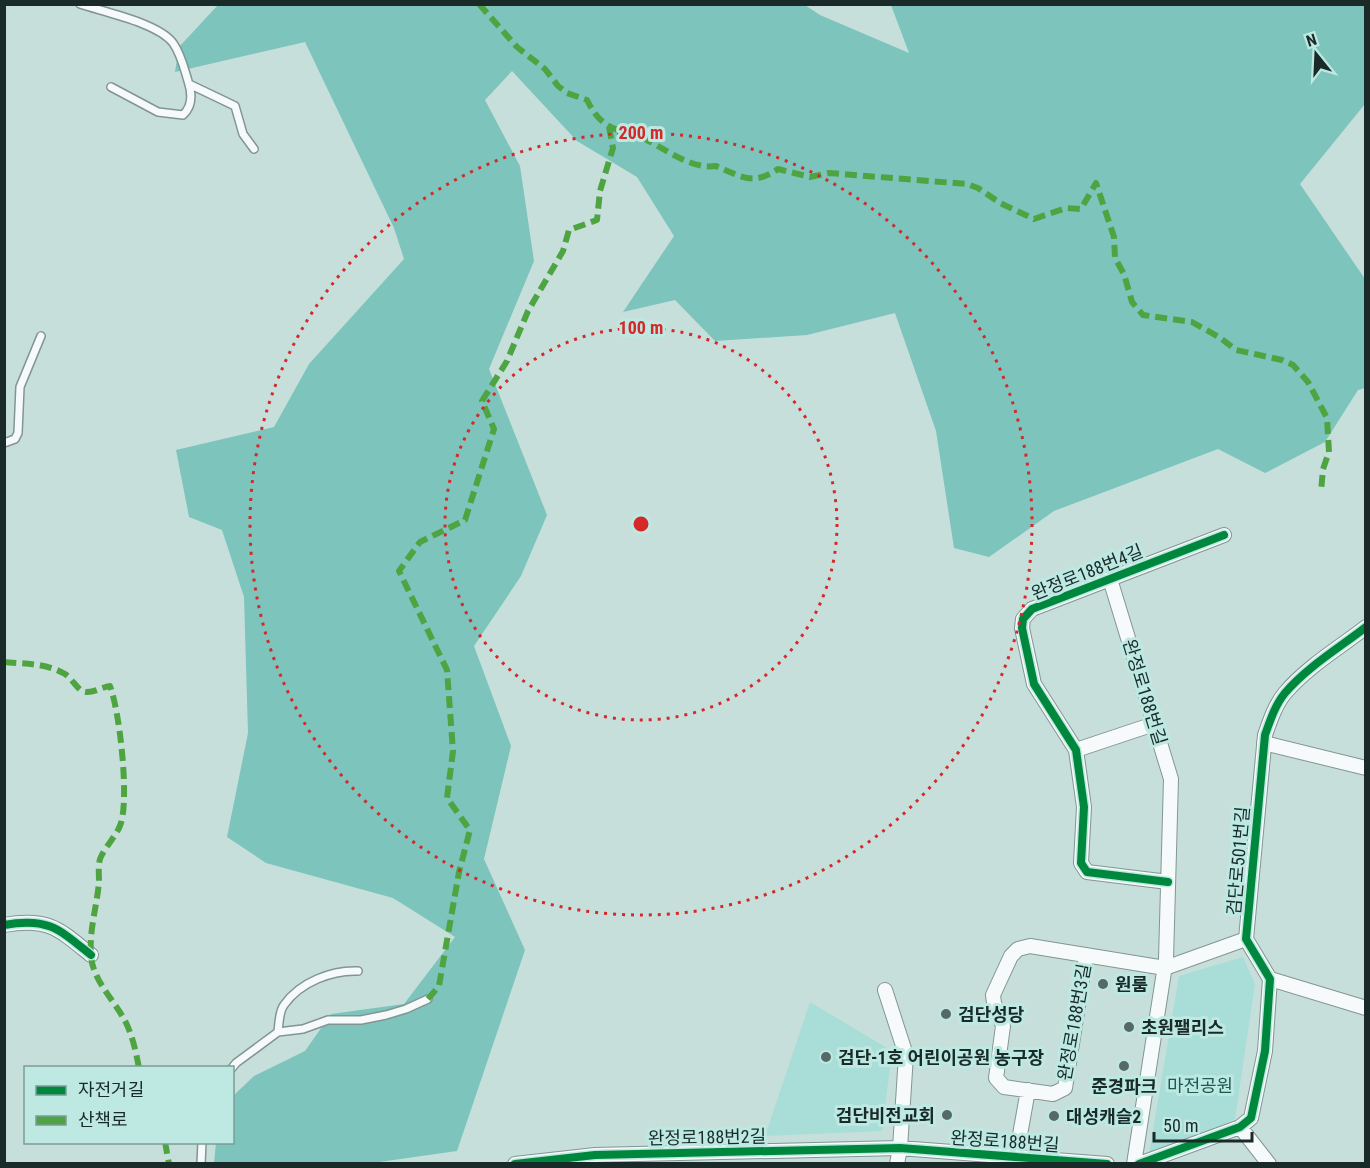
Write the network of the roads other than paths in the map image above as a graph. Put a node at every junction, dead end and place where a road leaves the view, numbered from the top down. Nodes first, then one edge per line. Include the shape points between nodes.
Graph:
1 (80, 4) edge
2 (189, 84) junction
3 (111, 87) dead end
4 (254, 149) dead end
5 (41, 336) dead end
6 (4, 443) edge
7 (1224, 535) dead end
8 (1110, 579) junction
9 (1365, 627) edge
10 (1154, 724) junction
11 (1264, 743) junction
12 (1076, 750) junction
13 (1365, 768) edge
14 (1168, 882) junction
15 (4, 925) edge
16 (1245, 939) junction
17 (91, 955) dead end
18 (1086, 955) junction
19 (1165, 968) junction
20 (358, 971) dead end
21 (1270, 979) junction
22 (885, 990) dead end
23 (428, 999) dead end
24 (1365, 1008) edge
25 (278, 1032) junction
26 (234, 1066) edge
27 (1028, 1090) junction
28 (1240, 1127) junction
29 (202, 1144) edge
30 (900, 1148) junction
31 (1016, 1157) junction
32 (595, 1159) edge
33 (201, 1164) edge
34 (515, 1164) edge
35 (897, 1164) edge
36 (1107, 1164) edge
37 (1134, 1164) edge
38 (1139, 1164) edge
39 (1269, 1164) edge

1 - 2 lane via 160,32 172,41 181,57
2 - 3 lane via 189,110 183,115 158,112
2 - 4 lane via 235,106 243,134
5 - 6 lane via 20,387 18,433 15,439
7 - 8 street, 완정로188번4길
8 - 10 street, 완정로188번길
8 - 12 street, 완정로188번4길 via 1032,609 1023,618 1035,684
9 - 11 street, 검단로501번길 via 1284,694 1270,719
10 - 12 street
10 - 14 street, 완정로188번길 via 1171,779
11 - 13 street
11 - 16 street, 검단로501번길
12 - 14 street, 완정로188번4길 via 1083,807 1081,863 1088,872
14 - 19 street, 완정로188번길
15 - 17 street via 45,924 58,929
16 - 19 street
16 - 21 street, 검단로501번길
18 - 19 street, 완정로188번3길
18 - 27 street, 완정로188번3길 via 1065,1088 1053,1094
18 - 27 street, 완정로188번3길 via 1030,946 1018,949 993,995 1003,1026 996,1078 1004,1087
19 - 37 street, 완정로188번길
20 - 25 lane via 327,975 300,989 282,1006
21 - 24 street
21 - 28 street via 1265,1051 1251,1118
22 - 30 street via 906,1055
23 - 25 lane via 387,1015 328,1020
25 - 26 lane
27 - 31 street
28 - 38 street
28 - 39 street
29 - 33 lane
30 - 31 street, 완정로188번길
30 - 32 street, 완정로188번2길
30 - 35 street
31 - 36 street, 완정로188번길
32 - 34 street, 완정로188번2길

